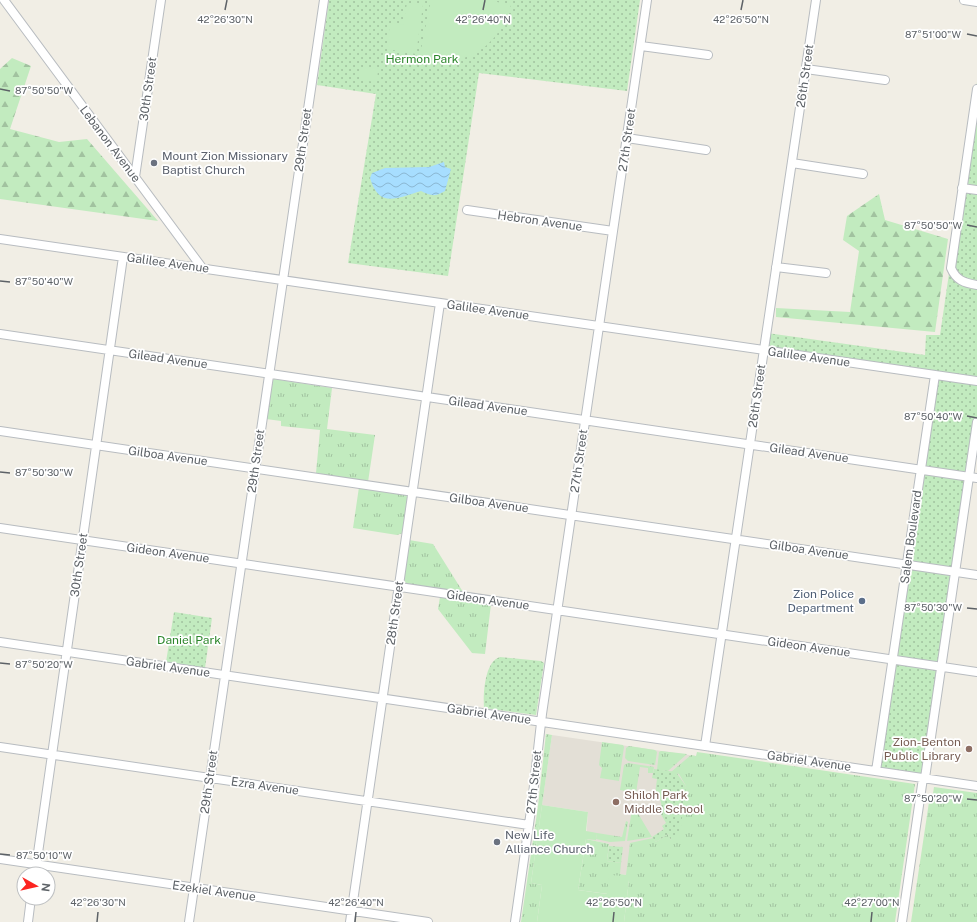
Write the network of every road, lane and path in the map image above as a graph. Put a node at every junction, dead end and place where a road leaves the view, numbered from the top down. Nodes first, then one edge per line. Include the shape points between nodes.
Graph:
1 (4, 0) edge
2 (161, 0) edge
3 (324, 0) edge
4 (648, 0) edge
5 (816, 0) edge
6 (964, 0) edge
7 (977, 2) edge
8 (641, 46) junction
9 (708, 55) dead end
10 (806, 69) junction
11 (885, 80) dead end
12 (977, 93) edge
13 (627, 138) junction
14 (706, 150) dead end
15 (792, 162) junction
16 (863, 174) dead end
17 (135, 177) junction
18 (962, 188) junction
19 (977, 190) edge
20 (468, 210) dead end
21 (613, 231) junction
22 (0, 239) edge
23 (123, 257) junction
24 (776, 267) junction
25 (203, 268) junction
26 (826, 274) dead end
27 (283, 280) junction
28 (977, 285) edge
29 (440, 303) junction
30 (599, 326) junction
31 (0, 334) edge
32 (110, 350) junction
33 (764, 350) junction
34 (269, 374) junction
35 (935, 375) junction
36 (977, 381) edge
37 (426, 397) junction
38 (585, 420) junction
39 (977, 422) edge
40 (0, 431) edge
41 (750, 444) junction
42 (96, 445) junction
43 (255, 469) junction
44 (921, 470) junction
45 (973, 477) edge
46 (412, 492) junction
47 (571, 515) junction
48 (0, 528) edge
49 (82, 540) junction
50 (736, 540) junction
51 (241, 564) junction
52 (907, 565) junction
53 (955, 572) junction
54 (977, 575) edge
55 (399, 587) junction
56 (557, 610) junction
57 (722, 635) junction
58 (0, 642) edge
59 (66, 652) junction
60 (893, 659) junction
61 (942, 666) junction
62 (977, 672) edge
63 (225, 675) junction
64 (382, 698) junction
65 (541, 722) junction
66 (0, 746) edge
67 (705, 746) junction
68 (52, 754) junction
69 (876, 771) junction
70 (210, 777) junction
71 (924, 778) junction
72 (977, 786) edge
73 (368, 801) junction
74 (529, 824) junction
75 (0, 859) edge
76 (36, 864) junction
77 (194, 888) junction
78 (30, 906) edge
79 (352, 911) junction
80 (28, 922) edge
81 (189, 922) edge
82 (350, 922) edge
83 (428, 922) edge
84 (515, 922) edge
85 (902, 922) edge

1 - 17 street, Lebanon Avenue
2 - 17 street, 30th Street
3 - 27 street, 29th Street
4 - 8 street, 27th Street
5 - 10 street, 26th Street
6 - 7 street
8 - 9 street
8 - 13 street, 27th Street
10 - 11 street
10 - 15 street, 26th Street
12 - 18 street
13 - 14 street
13 - 21 street, 27th Street
15 - 16 street
15 - 24 street, 26th Street
17 - 25 street, Lebanon Avenue
18 - 19 street
18 - 28 street via 951,268 955,276 967,284
20 - 21 street, Hebron Avenue
21 - 30 street, 27th Street
22 - 23 street, Galilee Avenue
23 - 25 street, Galilee Avenue
23 - 32 street, 30th Street
24 - 26 street
24 - 33 street, 26th Street
25 - 27 street, Galilee Avenue
27 - 29 street, Galilee Avenue
27 - 34 street, 29th Street
29 - 30 street, Galilee Avenue
29 - 37 street, 28th Street
30 - 33 street, Galilee Avenue
30 - 38 street, 27th Street
31 - 32 street, Gilead Avenue
32 - 34 street, Gilead Avenue
32 - 42 street, 30th Street
33 - 35 street, Galilee Avenue
33 - 41 street, 26th Street
34 - 37 street, Gilead Avenue
34 - 43 street, 29th Street
35 - 36 street, Galilee Avenue
35 - 44 street, Salem Boulevard
37 - 38 street, Gilead Avenue
37 - 46 street, 28th Street
38 - 41 street, Gilead Avenue
38 - 47 street, 27th Street
39 - 45 street
40 - 42 street, Gilboa Avenue
41 - 44 street, Gilead Avenue
41 - 50 street, 26th Street
42 - 43 street, Gilboa Avenue
42 - 49 street, 30th Street
43 - 46 street, Gilboa Avenue
43 - 51 street, 29th Street
44 - 45 street, Gilead Avenue
44 - 52 street, Salem Boulevard
45 - 53 street
46 - 47 street, Gilboa Avenue
46 - 55 street, 28th Street
47 - 50 street, Gilboa Avenue
47 - 56 street, 27th Street
48 - 49 street, Gideon Avenue
49 - 51 street, Gideon Avenue
49 - 59 street, 30th Street
50 - 52 street, Gilboa Avenue
50 - 57 street, 26th Street
51 - 55 street, Gideon Avenue
51 - 63 street, 29th Street
52 - 53 street, Gilboa Avenue
52 - 60 street, Salem Boulevard
53 - 54 street, Gilboa Avenue
53 - 61 street
55 - 56 street, Gideon Avenue
55 - 64 street, 28th Street
56 - 57 street, Gideon Avenue
56 - 65 street, 27th Street
57 - 60 street, Gideon Avenue
57 - 67 street, 26th Street
58 - 59 street, Gabriel Avenue
59 - 63 street, Gabriel Avenue
59 - 68 street, 30th Street
60 - 61 street, Gideon Avenue
60 - 69 street, Salem Boulevard
61 - 62 street, Gideon Avenue
61 - 71 street
63 - 64 street, Gabriel Avenue
63 - 70 street, 29th Street
64 - 65 street, Gabriel Avenue
64 - 73 street, 28th Street
65 - 67 street, Gabriel Avenue
65 - 74 street, 27th Street
66 - 68 street, Ezra Avenue
67 - 69 street, Gabriel Avenue
68 - 70 street, Ezra Avenue
68 - 76 street, 30th Street
69 - 71 street, Gabriel Avenue
70 - 73 street, Ezra Avenue
70 - 77 street, 29th Street
71 - 72 street, Gabriel Avenue
71 - 85 street
73 - 74 street, Ezra Avenue
73 - 79 street, 28th Street
74 - 84 street, 27th Street
75 - 76 street, Ezekiel Avenue
76 - 77 street, Ezekiel Avenue
77 - 79 street, Ezekiel Avenue
77 - 81 street, 29th Street
78 - 80 street
79 - 82 street, 28th Street
79 - 83 street, Ezekiel Avenue

